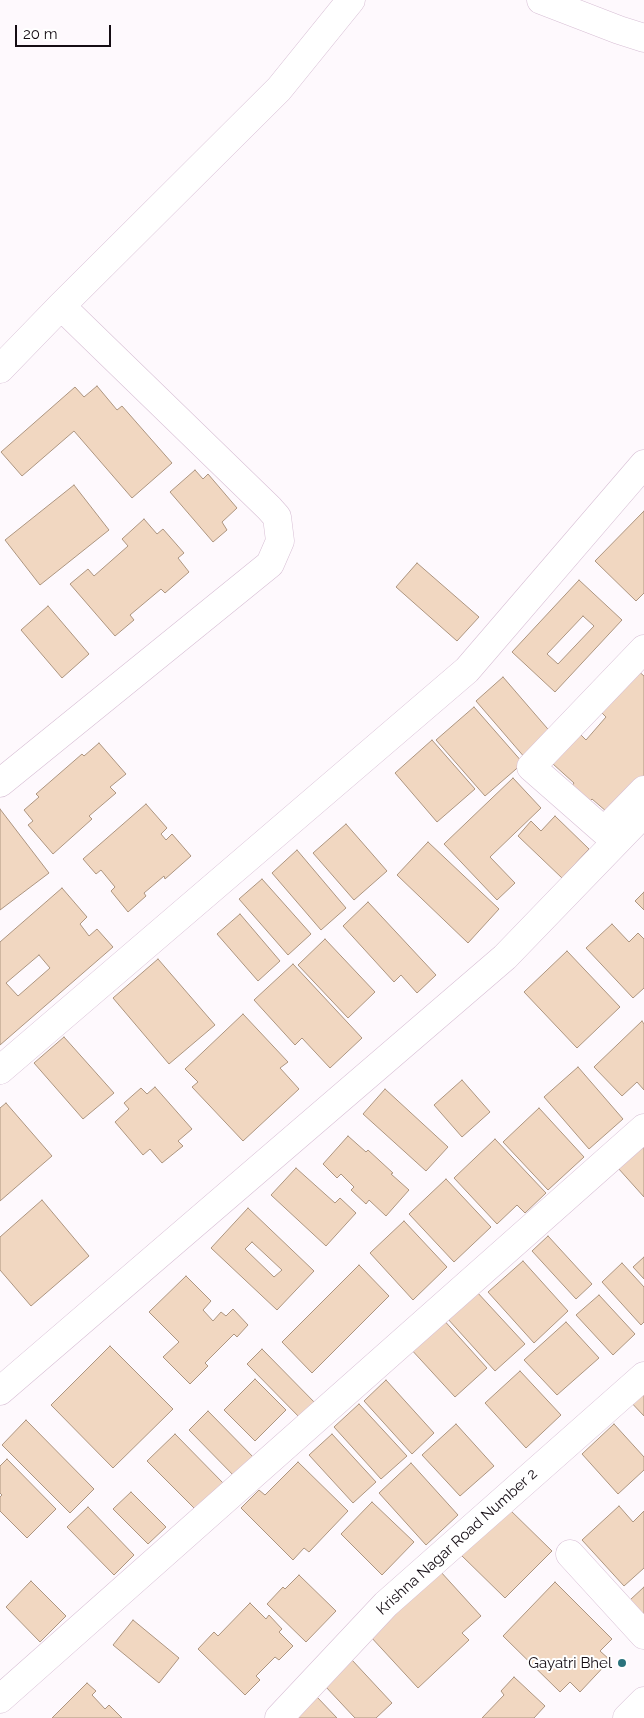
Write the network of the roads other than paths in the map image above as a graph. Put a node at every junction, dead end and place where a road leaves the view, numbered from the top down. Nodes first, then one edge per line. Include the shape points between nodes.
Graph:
1 (352, 0) edge
2 (541, 0) edge
3 (644, 38) edge
4 (61, 306) junction
5 (0, 369) edge
6 (644, 464) edge
7 (644, 649) edge
8 (0, 783) edge
9 (644, 790) edge
10 (644, 814) edge
11 (0, 1070) edge
12 (644, 1128) edge
13 (644, 1376) edge
14 (0, 1391) edge
15 (570, 1554) dead end
16 (644, 1636) edge
17 (0, 1699) edge
18 (644, 1701) edge
19 (279, 1718) edge
20 (627, 1718) edge

1 - 4 street via 279,88
2 - 3 street
4 - 5 street
4 - 8 street via 269,508 277,517 280,541 270,564
6 - 11 street via 467,670
7 - 9 street via 531,767 604,831
10 - 14 street via 505,957
12 - 17 street
13 - 19 street, Krishna Nagar Road Number 2 via 386,1604
15 - 16 street
18 - 20 street

